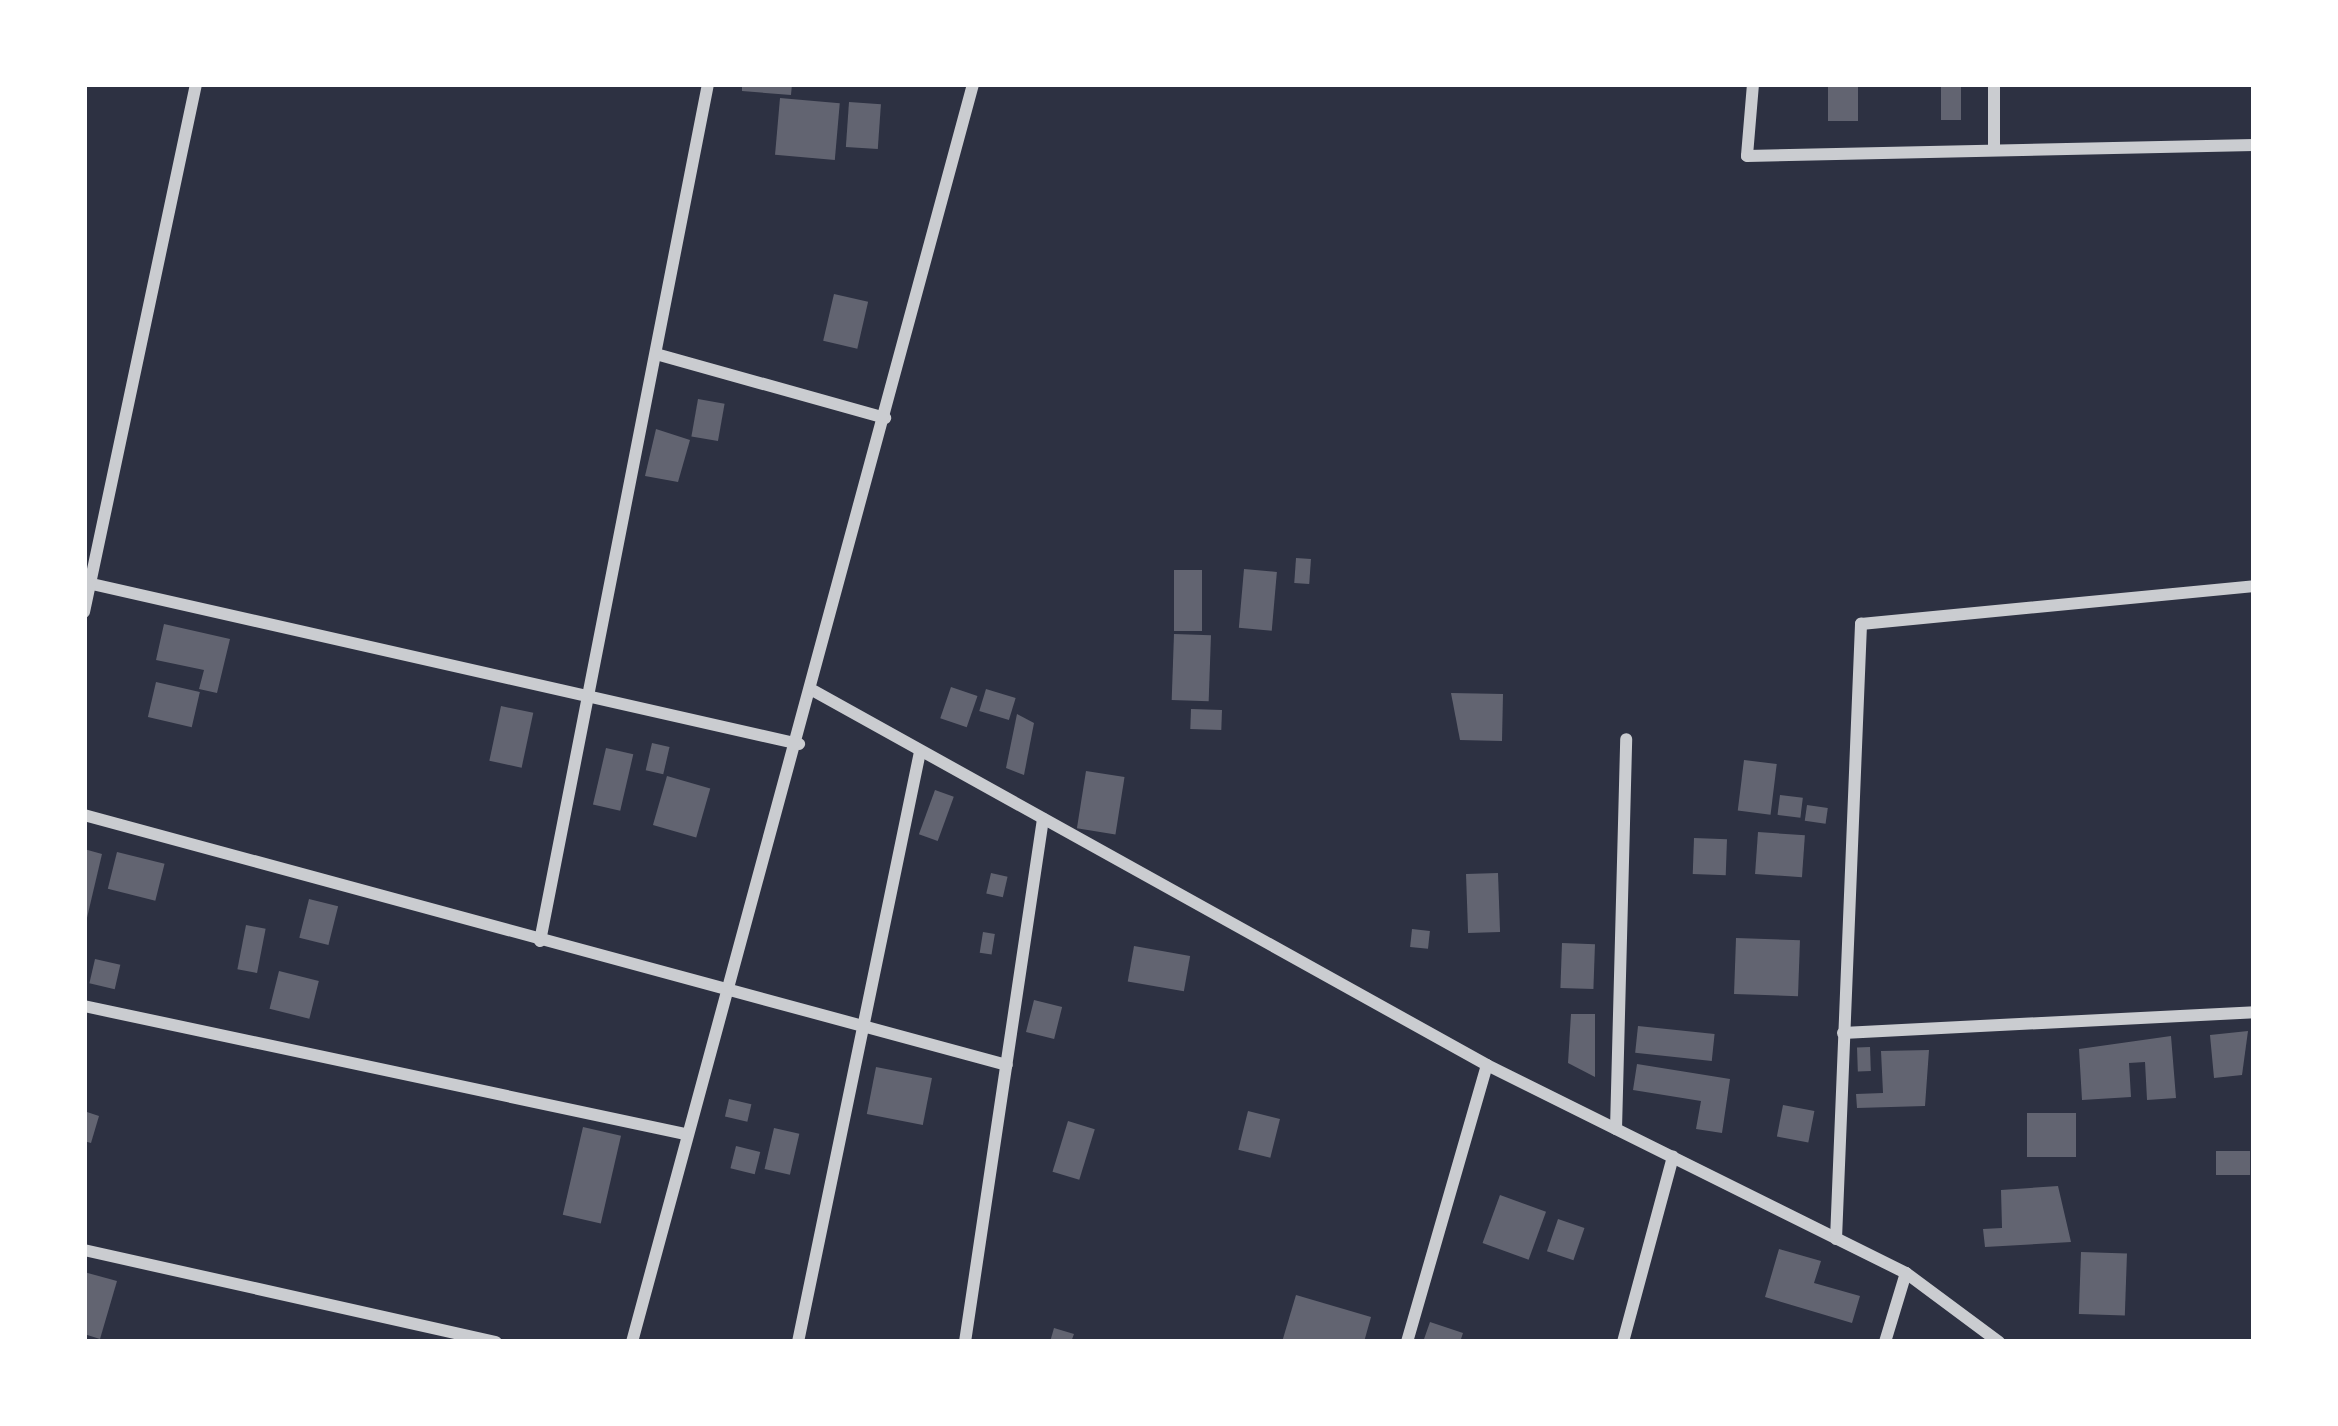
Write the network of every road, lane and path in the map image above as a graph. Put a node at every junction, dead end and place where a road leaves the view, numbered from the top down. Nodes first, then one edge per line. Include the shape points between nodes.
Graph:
1 (196, 84) edge
2 (708, 84) edge
3 (973, 84) edge
4 (1754, 84) edge
5 (1994, 84) edge
6 (2254, 145) edge
7 (1994, 147) junction
8 (656, 354) junction
9 (885, 418) junction
10 (92, 584) junction
11 (2254, 586) edge
12 (84, 612) edge
13 (814, 691) junction
14 (590, 697) junction
15 (1626, 739) dead end
16 (799, 745) junction
17 (920, 752) junction
18 (84, 815) edge
19 (1043, 819) junction
20 (540, 940) junction
21 (730, 991) junction
22 (84, 1006) edge
23 (2254, 1012) edge
24 (863, 1026) junction
25 (1844, 1033) junction
26 (1007, 1065) junction
27 (1487, 1065) junction
28 (1616, 1129) junction
29 (685, 1134) junction
30 (1673, 1157) junction
31 (1836, 1239) junction
32 (84, 1250) edge
33 (1906, 1274) junction
34 (496, 1342) edge
35 (632, 1342) edge
36 (797, 1342) edge
37 (965, 1342) edge
38 (1407, 1342) edge
39 (1623, 1342) edge
40 (1885, 1342) edge
41 (1999, 1342) edge

1 - 10 street
2 - 8 street
3 - 9 street
4 - 7 street via 1747,156
5 - 7 street
6 - 7 street
8 - 9 street
8 - 14 street
9 - 13 street
10 - 12 street
10 - 14 street
11 - 25 street via 1861,625
13 - 16 street
13 - 17 street
14 - 16 street
14 - 20 street
15 - 28 street
16 - 21 street
17 - 19 street
17 - 24 street
18 - 20 street
19 - 26 street
19 - 27 street
20 - 21 street
21 - 24 street
21 - 29 street
22 - 29 street
23 - 25 street
24 - 26 street
24 - 36 street
25 - 31 street
26 - 37 street
27 - 28 street
27 - 38 street
28 - 30 street
29 - 35 street
30 - 31 street
30 - 39 street
31 - 33 street
32 - 34 street
33 - 40 street
33 - 41 street

